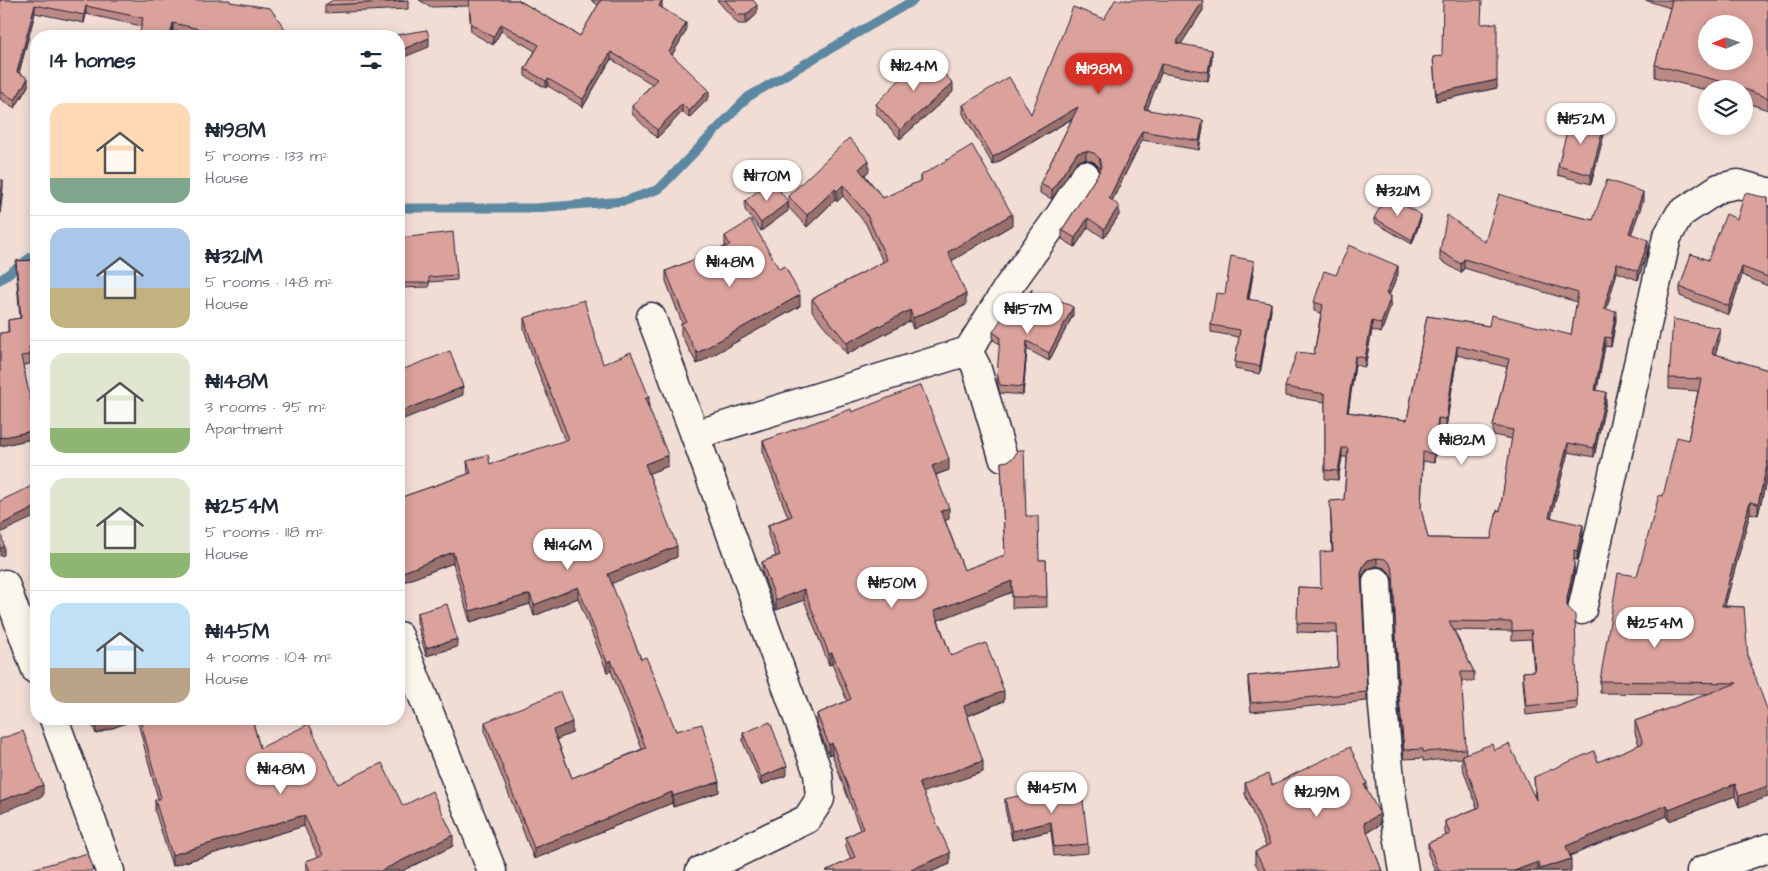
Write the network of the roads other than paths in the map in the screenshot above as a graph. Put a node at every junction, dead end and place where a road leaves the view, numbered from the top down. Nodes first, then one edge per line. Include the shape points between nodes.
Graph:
1 (1085, 175) dead end
2 (1768, 192) edge
3 (651, 317) dead end
4 (968, 351) junction
5 (695, 435) junction
6 (1003, 457) dead end
7 (1377, 582) dead end
8 (5, 584) dead end
9 (1582, 610) dead end
10 (405, 651) edge
11 (30, 653) edge
12 (56, 725) edge
13 (1768, 848) edge
14 (110, 871) edge
15 (492, 871) edge
16 (700, 871) edge
17 (1404, 871) edge
18 (1701, 871) edge

1 - 4 street
2 - 9 street via 1738,184 1719,188 1680,214 1667,237
3 - 5 street
4 - 5 street
4 - 6 street via 976,366
5 - 16 street via 818,773 820,799 807,819
7 - 17 street via 1383,707 1392,798
8 - 11 street
10 - 15 street
12 - 14 street
13 - 18 street

